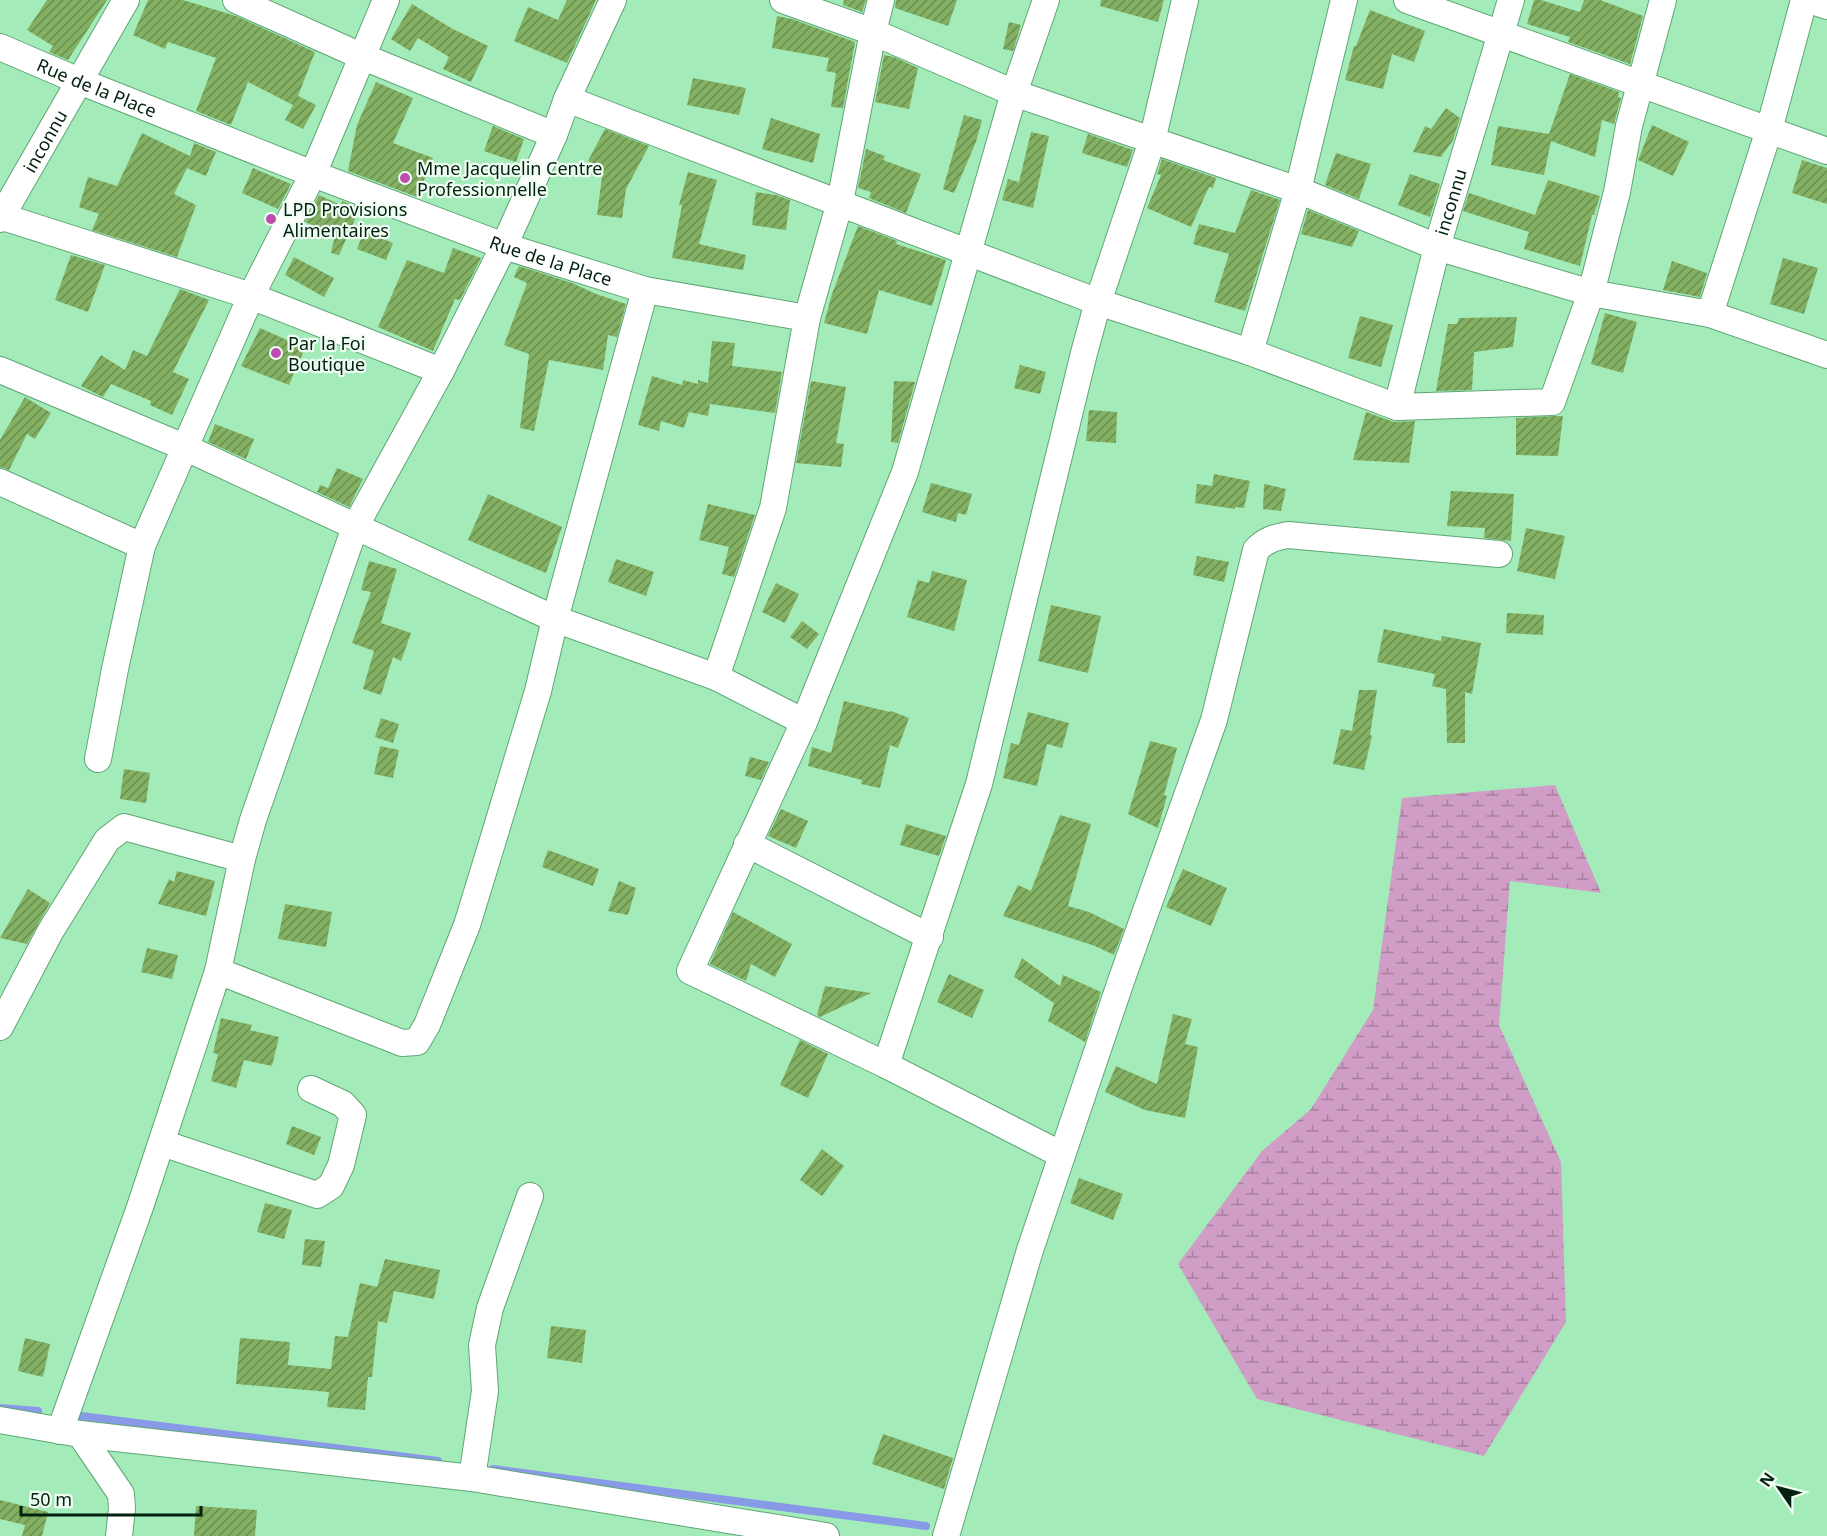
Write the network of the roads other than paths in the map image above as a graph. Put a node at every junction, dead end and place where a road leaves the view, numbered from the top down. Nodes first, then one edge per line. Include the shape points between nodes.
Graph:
1 (126, 0) edge
2 (236, 0) edge
3 (386, 0) edge
4 (613, 0) edge
5 (783, 0) edge
6 (881, 0) edge
7 (1046, 0) edge
8 (1185, 0) edge
9 (1344, 0) edge
10 (1407, 0) edge
11 (1511, 0) edge
12 (1663, 0) edge
13 (1804, 0) edge
14 (1809, 0) edge
15 (1827, 6) edge
16 (873, 32) junction
17 (1501, 35) junction
18 (0, 47) edge
19 (361, 56) junction
20 (79, 81) junction
21 (1640, 84) junction
22 (1014, 93) junction
23 (567, 99) junction
24 (1768, 130) junction
25 (554, 135) junction
26 (1152, 141) junction
27 (1827, 151) edge
28 (313, 174) junction
29 (1298, 190) junction
30 (840, 202) junction
31 (0, 217) edge
32 (504, 246) junction
33 (1437, 246) junction
34 (969, 254) junction
35 (645, 290) junction
36 (1591, 293) junction
37 (251, 296) junction
38 (1098, 302) junction
39 (1710, 314) junction
40 (807, 318) junction
41 (1250, 352) junction
42 (1827, 355) edge
43 (0, 370) edge
44 (441, 371) junction
45 (1397, 407) junction
46 (184, 447) junction
47 (0, 482) edge
48 (355, 527) junction
49 (142, 546) junction
50 (1499, 554) dead end
51 (555, 619) junction
52 (716, 677) junction
53 (804, 722) junction
54 (98, 759) dead end
55 (747, 844) junction
56 (242, 859) junction
57 (930, 937) junction
58 (218, 971) junction
59 (0, 1027) edge
60 (886, 1065) junction
61 (311, 1089) dead end
62 (162, 1143) junction
63 (1062, 1155) junction
64 (530, 1196) dead end
65 (0, 1420) edge
66 (70, 1432) junction
67 (472, 1478) junction
68 (119, 1536) edge
69 (826, 1536) edge
70 (946, 1536) edge

1 - 20 street, inconnu
2 - 19 street
3 - 19 street
4 - 23 street
5 - 16 street
6 - 16 street
7 - 22 street
8 - 26 street
9 - 29 street
10 - 17 street
11 - 17 street, inconnu
12 - 21 street
13 - 24 street
14 - 15 street
16 - 22 street
16 - 30 street
17 - 21 street
17 - 33 street, inconnu
18 - 20 street, Rue de la Place
19 - 25 street
19 - 28 street
20 - 28 street, Rue de la Place
20 - 31 street, inconnu
21 - 24 street
21 - 36 street
22 - 26 street
22 - 34 street
23 - 25 street
23 - 30 street
24 - 27 street
24 - 39 street
25 - 32 street
26 - 29 street
26 - 38 street
28 - 32 street, Rue de la Place
28 - 37 street
29 - 33 street
29 - 41 street
30 - 34 street
30 - 40 street
31 - 37 street
32 - 35 street, Rue de la Place
32 - 44 street
33 - 36 street
33 - 45 street, inconnu
34 - 38 street
34 - 53 street via 904,472
35 - 40 street, Rue de la Place
35 - 51 street
36 - 39 street
36 - 45 street via 1552,402
37 - 44 street
37 - 46 street
38 - 41 street
38 - 57 street via 979,784
39 - 42 street
40 - 52 street via 773,508
41 - 45 street
43 - 46 street
44 - 48 street
46 - 48 street
46 - 49 street
47 - 49 street
48 - 51 street
48 - 56 street
49 - 54 street
50 - 63 street via 1288,535 1261,544 1256,550 1214,720
51 - 52 street
51 - 58 street via 538,691 468,925 417,1042 402,1043
52 - 53 street
53 - 55 street
55 - 57 street
55 - 60 street via 690,971
56 - 58 street
56 - 59 street via 124,827 107,840 50,932
57 - 60 street
58 - 62 street
60 - 63 street
61 - 62 street via 344,1104 353,1115 341,1165 331,1186 317,1195
62 - 66 street
63 - 70 street
64 - 67 street via 490,1308 482,1345 485,1391
65 - 66 street
66 - 67 street
66 - 68 street via 121,1494
67 - 69 street

